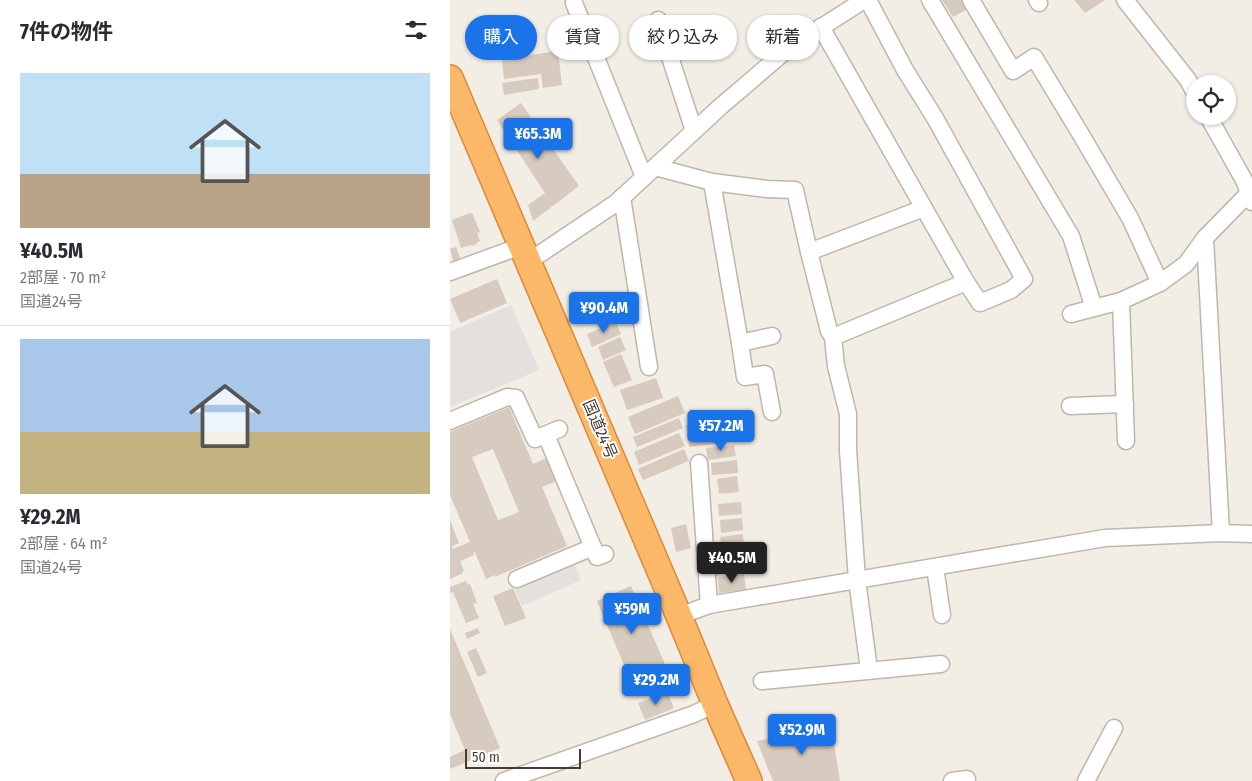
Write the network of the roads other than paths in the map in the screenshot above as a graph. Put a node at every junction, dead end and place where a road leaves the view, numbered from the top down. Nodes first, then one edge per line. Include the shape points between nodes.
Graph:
1 (864, 0) edge
2 (868, 0) edge
3 (930, 0) edge
4 (971, 0) edge
5 (1125, 0) edge
6 (574, 3) dead end
7 (821, 27) junction
8 (671, 60) edge
9 (1186, 77) edge
10 (450, 78) edge
11 (1213, 125) edge
12 (694, 131) junction
13 (650, 172) junction
14 (712, 182) junction
15 (622, 197) junction
16 (1251, 198) edge
17 (924, 208) junction
18 (1205, 238) junction
19 (809, 252) junction
20 (525, 254) junction
21 (450, 272) edge
22 (966, 282) junction
23 (1160, 283) junction
24 (1121, 301) junction
25 (1094, 308) junction
26 (1072, 314) dead end
27 (772, 336) dead end
28 (833, 337) junction
29 (740, 343) junction
30 (650, 367) dead end
31 (1124, 404) junction
32 (1070, 406) dead end
33 (772, 412) dead end
34 (450, 421) edge
35 (1126, 441) dead end
36 (699, 463) dead end
37 (1221, 533) junction
38 (1252, 534) edge
39 (935, 567) junction
40 (517, 579) dead end
41 (857, 580) junction
42 (709, 605) junction
43 (942, 615) dead end
44 (679, 616) junction
45 (942, 664) dead end
46 (869, 670) junction
47 (762, 681) dead end
48 (715, 704) junction
49 (1114, 728) dead end
50 (504, 781) edge
51 (749, 781) edge
52 (1086, 781) edge

1 - 7 street
2 - 22 street via 1024,279 1012,290 980,303
3 - 25 street via 1071,236
4 - 23 street via 1013,71 1034,57 1130,218
5 - 9 street
6 - 13 street
7 - 12 street via 789,48
7 - 17 street
8 - 12 street
10 - 20 highway, 国道24号
11 - 16 street
12 - 13 street
13 - 14 street
13 - 15 street
14 - 19 street via 795,190
14 - 29 street
15 - 20 street via 553,247
15 - 30 street
16 - 18 street
17 - 19 street
17 - 22 street
18 - 23 street via 1186,264
18 - 37 street
19 - 28 street
20 - 21 street
20 - 44 highway, 国道24号
22 - 28 street
23 - 24 street
24 - 25 street
24 - 31 street
25 - 26 street
27 - 29 street
28 - 41 street via 836,366 848,414
29 - 33 street via 744,377 766,374
31 - 32 street
31 - 35 street
34 - 40 street via 507,397 516,398 535,439 553,432 599,551
36 - 42 street
37 - 38 street
37 - 39 street via 1105,538
39 - 41 street
39 - 43 street
41 - 42 street
41 - 46 street
42 - 44 street
44 - 48 highway, 国道24号
45 - 46 street
46 - 47 street
48 - 50 street
48 - 51 highway, 国道24号
49 - 52 street

